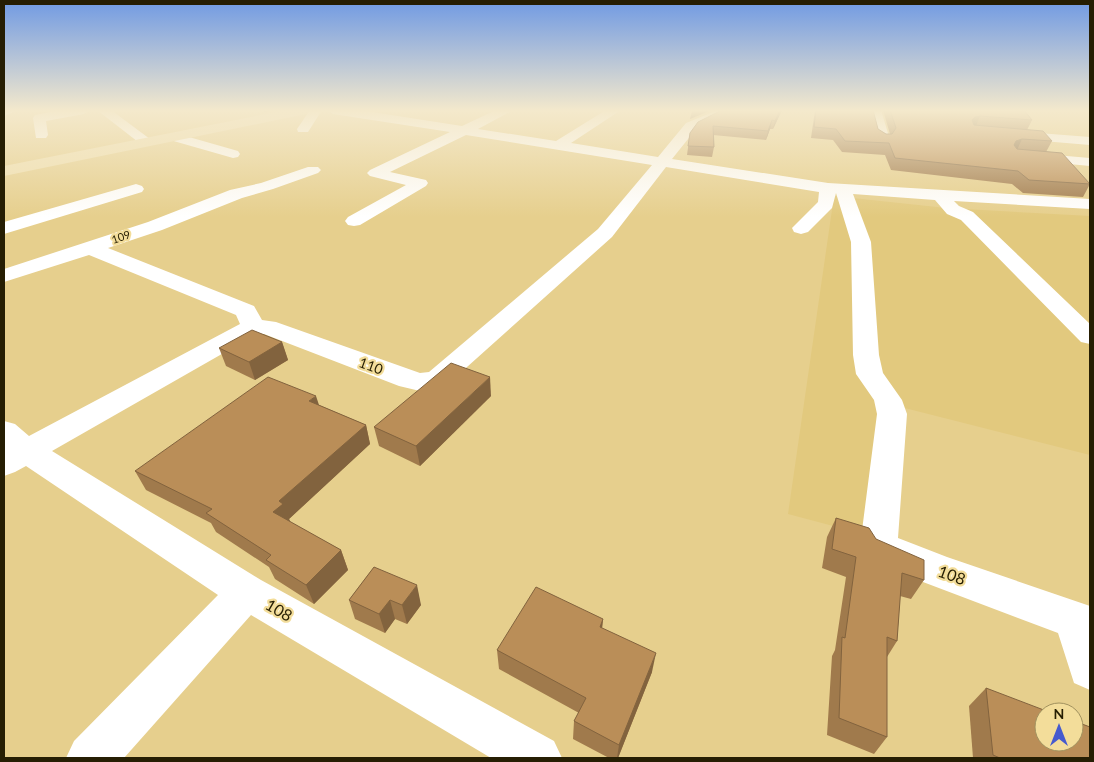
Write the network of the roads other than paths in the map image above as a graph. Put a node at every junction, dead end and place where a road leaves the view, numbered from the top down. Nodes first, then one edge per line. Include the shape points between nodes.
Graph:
1 (129, 146) edge
2 (204, 146) edge
3 (431, 146) edge
4 (559, 146) edge
5 (677, 146) edge
6 (233, 154) dead end
7 (1017, 156) edge
8 (1090, 162) edge
9 (663, 163) junction
10 (313, 170) dead end
11 (4, 171) edge
12 (836, 188) junction
13 (136, 189) dead end
14 (1090, 204) edge
15 (964, 207) junction
16 (930, 213) dead end
17 (354, 221) dead end
18 (4, 228) edge
19 (800, 228) dead end
20 (90, 248) junction
21 (4, 276) edge
22 (254, 327) junction
23 (1090, 337) edge
24 (12, 449) edge
25 (247, 592) junction
26 (1090, 668) edge
27 (91, 758) edge
28 (537, 758) edge

1 - 11 main road
2 - 6 street
3 - 17 street via 375,173 420,183
4 - 9 street
5 - 9 street, 110
7 - 8 street
9 - 12 street
9 - 22 street, 110 via 605,233 438,378 420,382 409,380 267,327
10 - 20 street, 109 via 236,194
12 - 15 street via 941,196 953,210
12 - 19 street via 826,204
12 - 26 street, 108 via 860,242 866,355 870,374 888,400 892,414 879,546 1076,620
13 - 18 street
14 - 15 street
15 - 16 street
15 - 23 street
20 - 21 street, 109
20 - 22 street via 246,310
22 - 24 street
24 - 25 street, 108
25 - 27 street
25 - 28 street, 108

